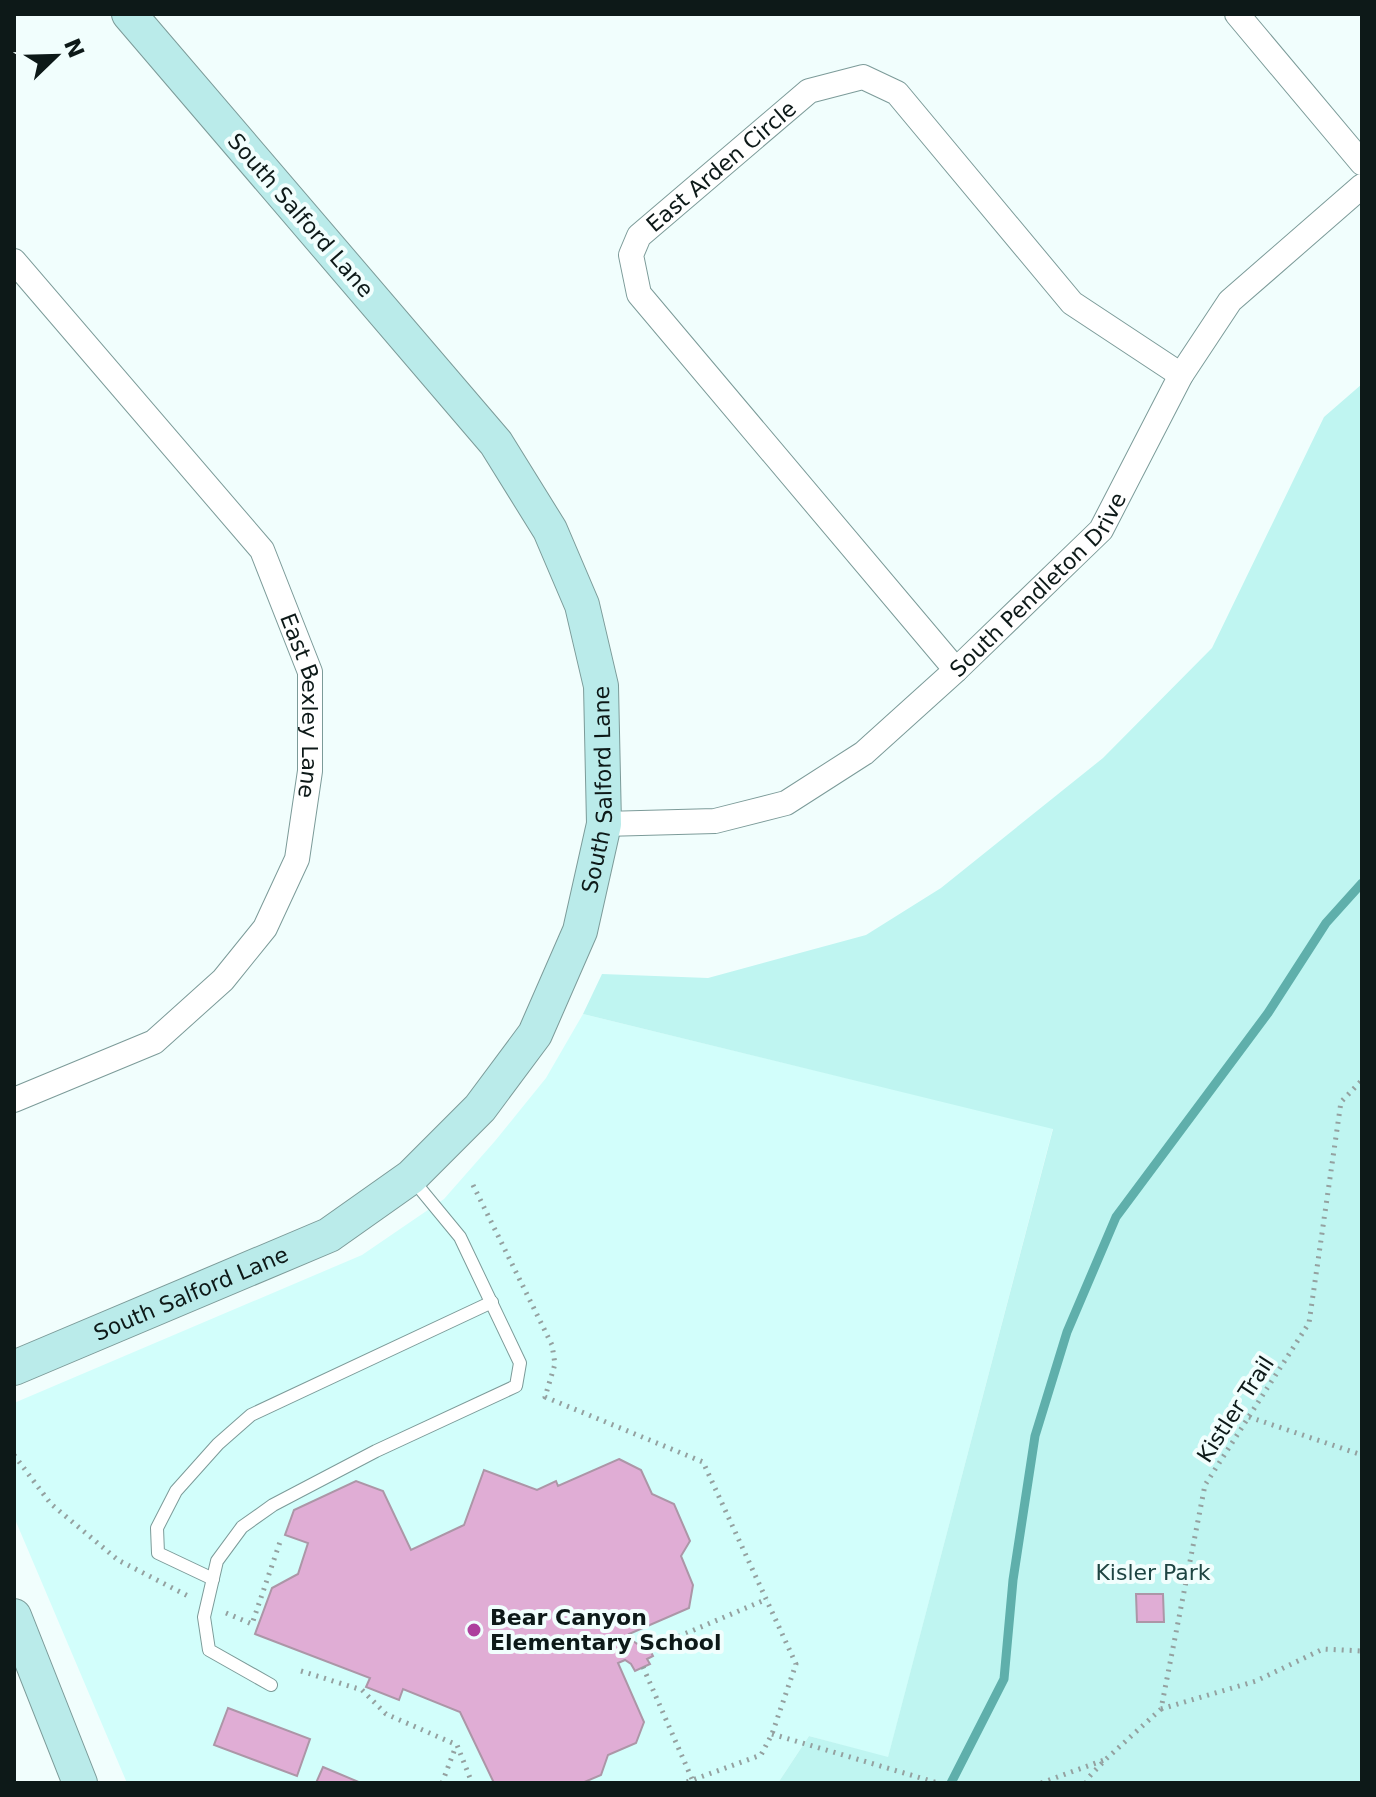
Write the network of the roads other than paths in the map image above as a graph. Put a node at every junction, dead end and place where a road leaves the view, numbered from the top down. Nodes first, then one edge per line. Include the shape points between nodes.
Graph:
1 (129, 14) edge
2 (1237, 14) edge
3 (1362, 163) edge
4 (1362, 186) edge
5 (14, 261) edge
6 (1181, 375) junction
7 (956, 670) junction
8 (604, 824) junction
9 (14, 1100) edge
10 (411, 1177) junction
11 (492, 1302) junction
12 (14, 1368) edge
13 (213, 1579) junction
14 (14, 1616) edge
15 (23, 1662) edge
16 (271, 1685) dead end
17 (80, 1783) edge

1 - 8 street, South Salford Lane via 496,443 550,530 582,605 601,686
2 - 3 street
4 - 6 street, South Pendleton Drive via 1230,301
5 - 9 street, East Bexley Lane via 262,550 310,672 310,771 297,859 265,928 223,980 154,1042
6 - 7 street, South Pendleton Drive via 1101,530
6 - 7 street, East Arden Circle via 1072,303 897,93 863,77 809,91 639,236 631,255 639,294
7 - 8 street, South Pendleton Drive via 864,753 786,803 715,821
8 - 10 street, South Salford Lane via 580,931 535,1034 480,1108
10 - 11 lane via 460,1237
10 - 12 street, South Salford Lane via 329,1235
11 - 13 lane via 520,1363 516,1386 273,1505 242,1527 217,1561
11 - 13 lane via 251,1415 218,1444 176,1491 157,1528 158,1553
13 - 16 lane via 204,1617 209,1650
14 - 15 street
15 - 17 street

